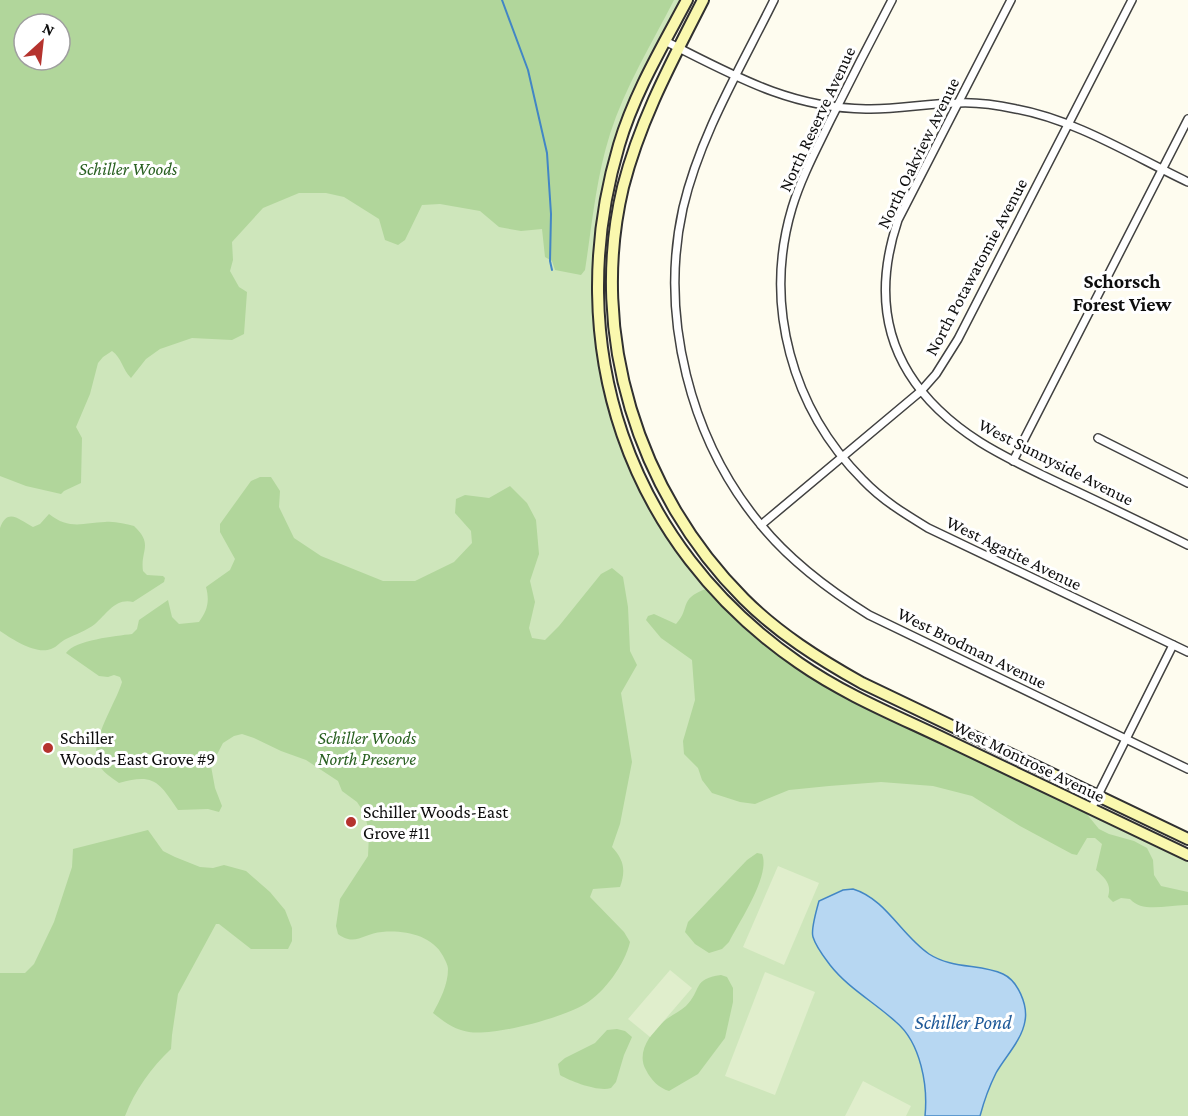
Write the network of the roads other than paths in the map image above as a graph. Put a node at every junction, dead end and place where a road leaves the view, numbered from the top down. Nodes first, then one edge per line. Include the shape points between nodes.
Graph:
1 (687, 0) edge
2 (703, 0) edge
3 (774, 0) edge
4 (892, 0) edge
5 (1011, 0) edge
6 (1132, 0) edge
7 (665, 41) junction
8 (679, 48) junction
9 (736, 76) junction
10 (959, 103) junction
11 (837, 106) junction
12 (1188, 119) edge
13 (1068, 124) junction
14 (1162, 170) junction
15 (1188, 182) edge
16 (921, 391) junction
17 (1098, 438) dead end
18 (842, 458) junction
19 (1013, 461) junction
20 (1188, 483) edge
21 (761, 525) junction
22 (1188, 545) edge
23 (1173, 645) junction
24 (1188, 652) edge
25 (1127, 739) junction
26 (1188, 769) edge
27 (1098, 796) junction
28 (1091, 809) junction
29 (1188, 839) edge
30 (1188, 855) edge

1 - 7 main road, West Montrose Avenue
2 - 8 main road, West Montrose Avenue
3 - 9 street, West Brodman Avenue
4 - 11 street, North Reserve Avenue
5 - 10 street, North Oakview Avenue
6 - 13 street, North Potawatomie Avenue
7 - 8 street
7 - 28 main road, West Montrose Avenue via 624,129 606,196 597,275 599,330 613,405 630,456 650,498 701,574 776,646 855,696
8 - 9 street
8 - 27 main road, West Montrose Avenue via 635,144 617,222 613,279 614,322 622,375 641,443 658,481 717,570 744,600 788,637 862,682
9 - 11 street via 801,102
9 - 21 street, West Brodman Avenue via 697,162 684,207 676,256 677,313 687,377 704,428 723,467
10 - 11 street via 883,109
10 - 13 street via 1018,109
10 - 16 street, North Oakview Avenue via 898,220 887,262 885,304 892,339
11 - 18 street, North Reserve Avenue via 791,209 781,282 785,336 798,383
12 - 14 street
13 - 14 street
13 - 16 street, North Potawatomie Avenue via 958,339
14 - 15 street
14 - 19 street
16 - 18 street, North Potawatomie Avenue
16 - 19 street, West Sunnyside Avenue via 968,434
17 - 20 street
18 - 21 street, North Potawatomie Avenue
18 - 23 street, West Agatite Avenue via 884,499 928,528
19 - 22 street, West Sunnyside Avenue
21 - 25 street, West Brodman Avenue via 815,579 869,615
23 - 24 street, West Agatite Avenue
23 - 25 street
25 - 26 street, West Brodman Avenue
25 - 27 street
27 - 28 street
27 - 29 main road, West Montrose Avenue
28 - 30 main road, West Montrose Avenue

